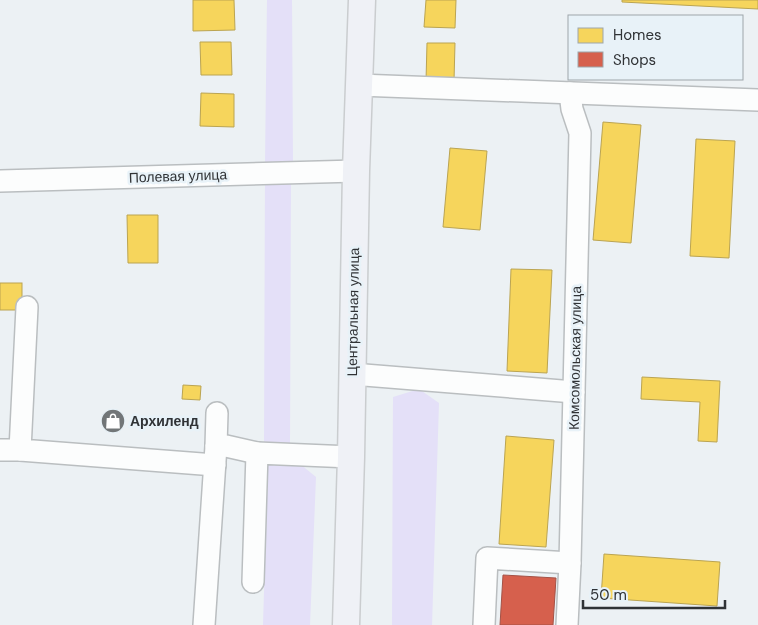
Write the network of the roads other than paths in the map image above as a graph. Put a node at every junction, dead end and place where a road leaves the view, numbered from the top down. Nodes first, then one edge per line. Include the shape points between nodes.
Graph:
1 (359, 2) edge
2 (359, 85) junction
3 (570, 93) junction
4 (758, 100) edge
5 (356, 171) junction
6 (0, 181) edge
7 (27, 307) dead end
8 (352, 374) junction
9 (574, 392) junction
10 (217, 412) dead end
11 (10, 450) edge
12 (257, 453) junction
13 (215, 455) junction
14 (351, 457) junction
15 (570, 563) junction
16 (253, 582) dead end
17 (204, 625) edge
18 (346, 625) edge
19 (484, 625) edge
20 (567, 625) edge

1 - 2 main road, Центральная улица
2 - 3 street
2 - 5 main road, Центральная улица
3 - 4 street
3 - 9 street, Комсомольская улица via 580,133
5 - 6 street, Полевая улица
5 - 8 main road, Центральная улица
7 - 11 street
8 - 9 street
8 - 14 main road, Центральная улица
9 - 15 street, Комсомольская улица
10 - 13 street
11 - 13 street
12 - 13 street via 226,446
12 - 14 street
12 - 16 street
13 - 17 street
14 - 18 main road, Центральная улица
15 - 19 street via 487,558
15 - 20 street, Комсомольская улица

